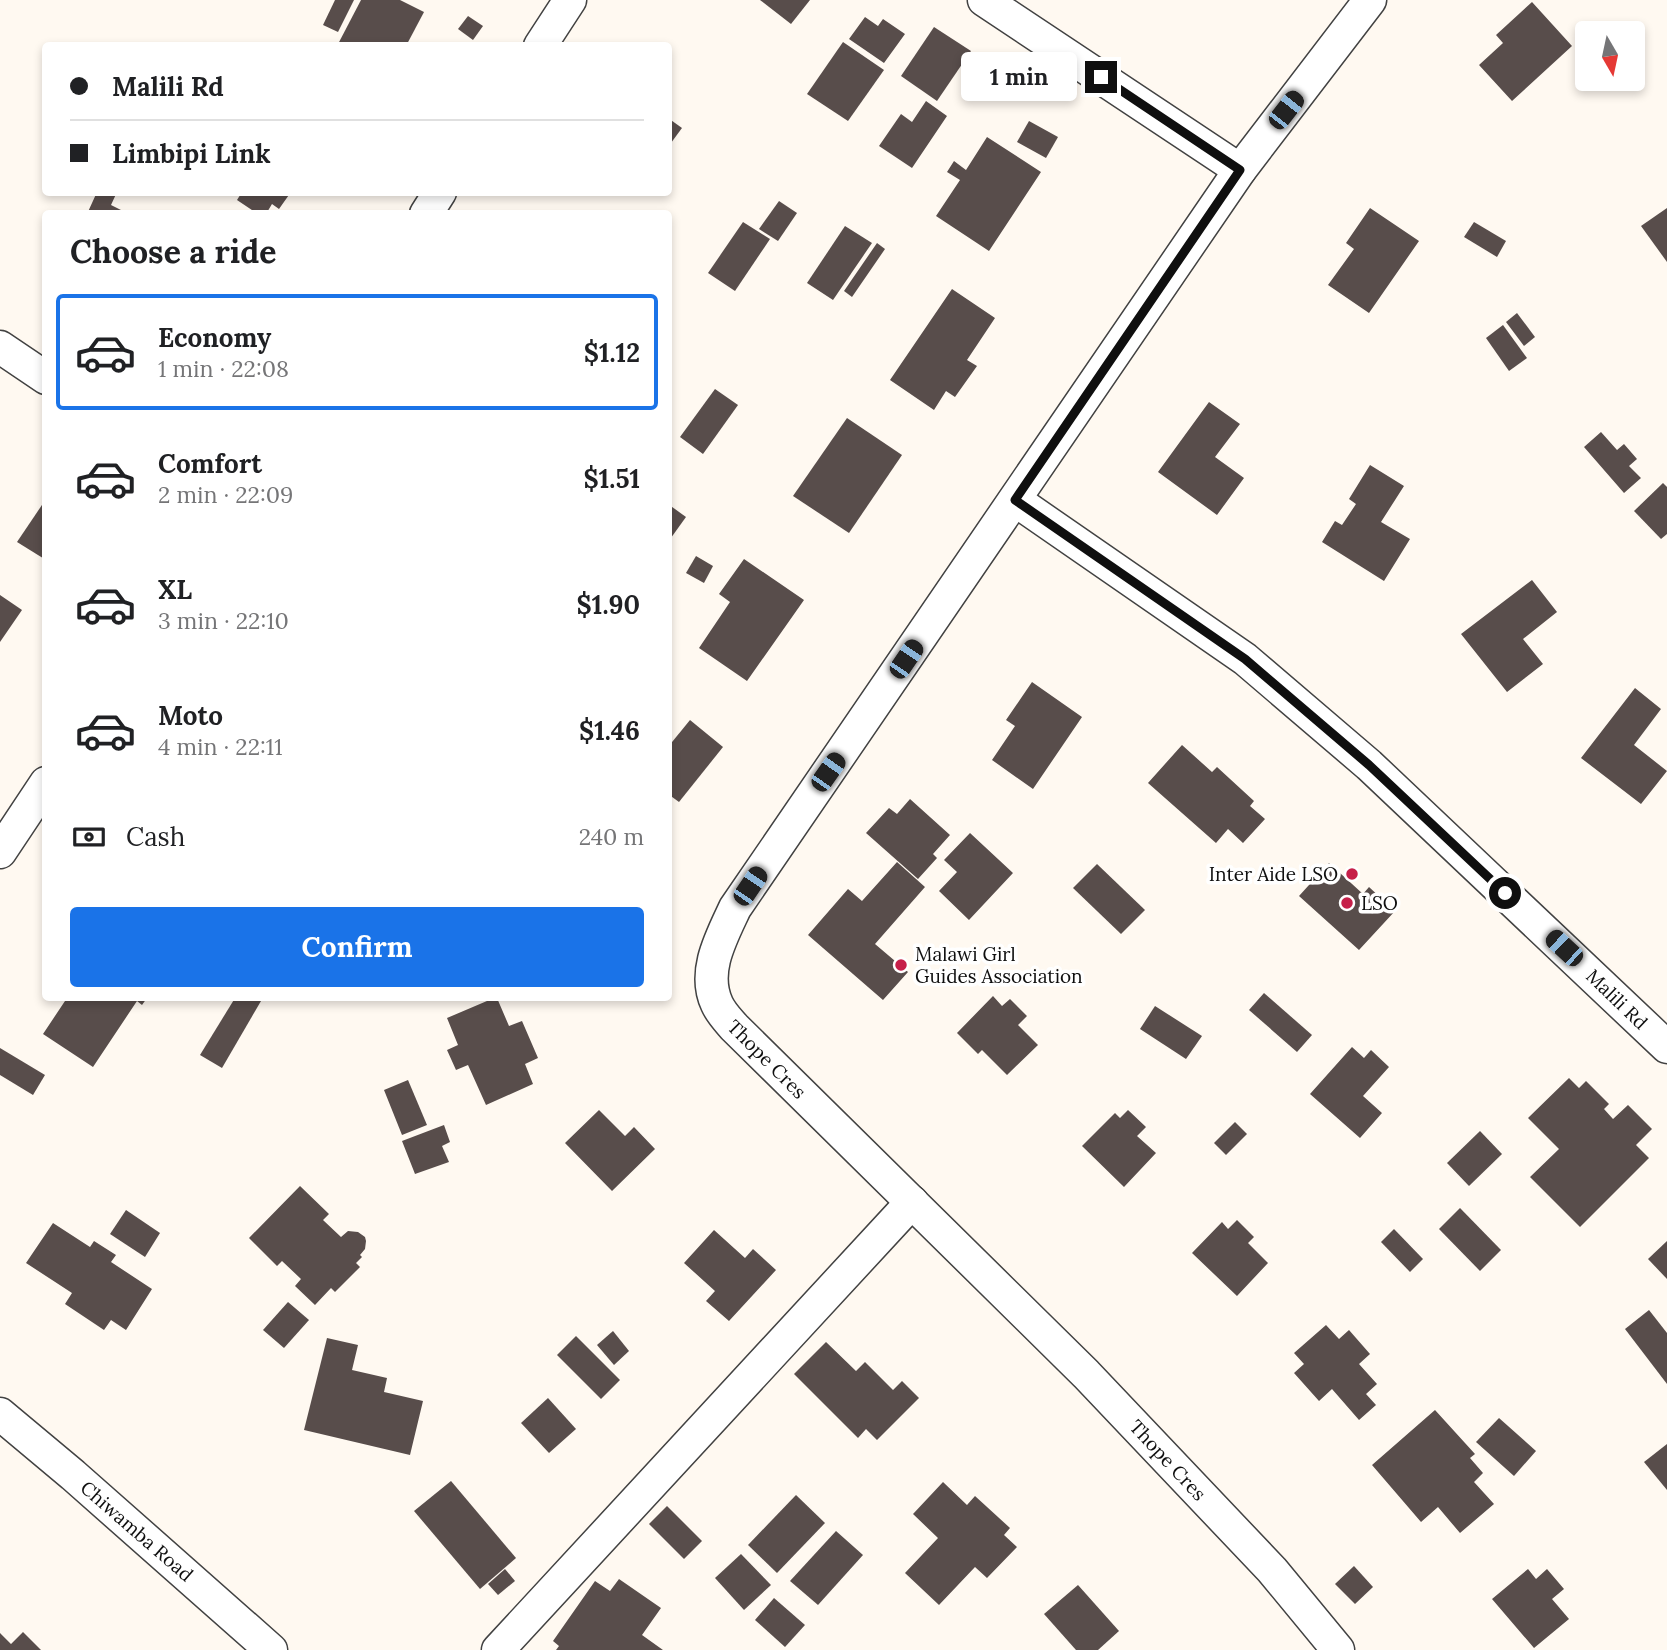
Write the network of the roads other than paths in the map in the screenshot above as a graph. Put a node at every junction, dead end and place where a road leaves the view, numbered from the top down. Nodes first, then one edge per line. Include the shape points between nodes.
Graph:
1 (570, 0) edge
2 (984, 0) edge
3 (1370, 0) edge
4 (543, 42) edge
5 (1240, 170) junction
6 (0, 347) edge
7 (42, 375) edge
8 (1015, 500) junction
9 (42, 789) edge
10 (0, 852) edge
11 (1667, 1047) edge
12 (912, 1202) junction
13 (0, 1414) edge
14 (271, 1650) edge
15 (498, 1650) edge
16 (1338, 1650) edge

1 - 4 street
2 - 5 street
3 - 5 street, Thope Cres
5 - 8 street, Thope Cres
6 - 7 street
8 - 11 street, Malili Rd via 1245,659 1369,765
8 - 12 street, Thope Cres via 735,908 711,968 712,991 734,1027
9 - 10 street
12 - 15 street
12 - 16 street, Thope Cres via 1105,1393 1272,1570
13 - 14 street, Chiwamba Road

